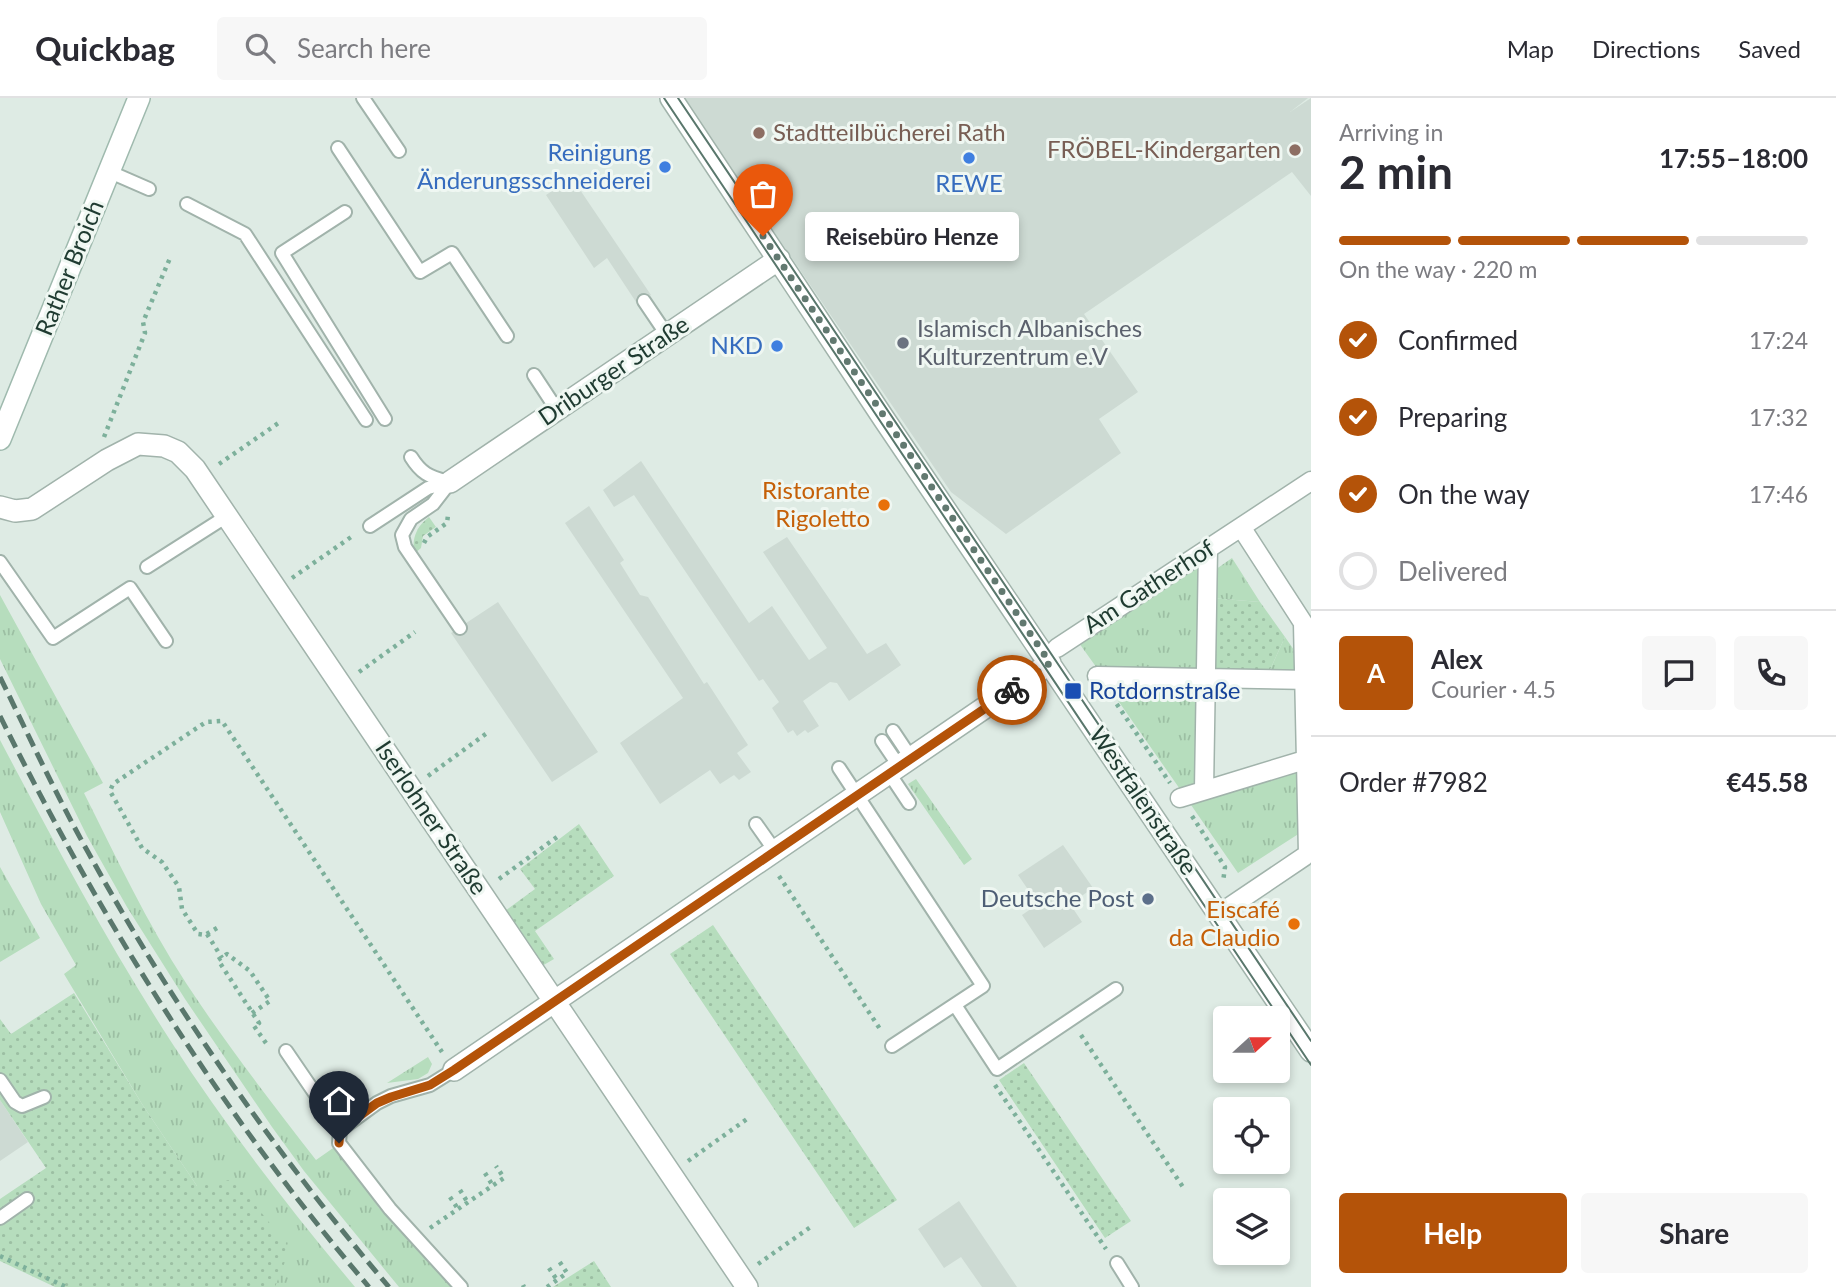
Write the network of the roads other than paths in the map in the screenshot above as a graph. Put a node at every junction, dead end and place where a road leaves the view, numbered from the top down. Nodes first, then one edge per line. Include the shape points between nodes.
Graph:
1 (139, 98) edge
2 (363, 98) edge
3 (671, 98) edge
4 (338, 148) dead end
5 (399, 152) dead end
6 (110, 172) junction
7 (149, 189) dead end
8 (187, 204) dead end
9 (345, 212) dead end
10 (779, 259) junction
11 (644, 301) dead end
12 (667, 335) junction
13 (507, 336) dead end
14 (534, 375) dead end
15 (557, 410) junction
16 (385, 419) dead end
17 (366, 420) dead end
18 (0, 439) edge
19 (411, 457) dead end
20 (1311, 481) edge
21 (450, 482) junction
22 (0, 508) edge
23 (227, 516) junction
24 (370, 527) road end
25 (1241, 527) junction
26 (1208, 548) junction
27 (0, 562) edge
28 (147, 567) dead end
29 (460, 628) dead end
30 (1307, 629) edge
31 (166, 641) dead end
32 (1053, 656) junction
33 (1097, 676) road end
34 (1206, 678) junction
35 (1308, 679) edge
36 (893, 731) dead end
37 (882, 741) dead end
38 (1309, 758) edge
39 (900, 766) junction
40 (839, 768) dead end
41 (1204, 790) junction
42 (857, 795) junction
43 (1180, 798) road end
44 (909, 803) dead end
45 (756, 824) dead end
46 (1310, 853) edge
47 (771, 854) junction
48 (1219, 914) junction
49 (1116, 989) dead end
50 (555, 1003) junction
51 (955, 1005) junction
52 (892, 1046) road end
53 (286, 1051) dead end
54 (1311, 1051) edge
55 (454, 1070) joint
56 (0, 1080) edge
57 (44, 1097) dead end
58 (340, 1130) junction
59 (27, 1199) dead end
60 (0, 1217) edge
61 (1117, 1264) road end
62 (743, 1282) edge
63 (461, 1287) edge
64 (1132, 1287) edge

1 - 6 street, Rather Broich
2 - 5 lane
3 - 10 street, Westfalenstraße
4 - 13 lane via 420,272 452,253
6 - 7 lane
6 - 18 street, Rather Broich
8 - 17 lane via 245,234
9 - 16 lane via 282,253
10 - 12 street, Driburger Straße
10 - 32 street, Westfalenstraße
11 - 12 lane
12 - 15 street, Driburger Straße
14 - 15 lane
15 - 21 street, Driburger Straße
19 - 21 lane via 420,471
20 - 25 street, Am Gatherhof
21 - 24 lane via 428,488
21 - 29 lane via 433,504 405,526 403,541
22 - 23 street, Iserlohner Straße via 32,509 138,444 178,452
23 - 28 lane
23 - 50 street, Iserlohner Straße
25 - 26 street, Am Gatherhof
25 - 30 street, Am Gatherhof
26 - 32 street, Am Gatherhof
26 - 34 street
27 - 31 lane via 53,638 130,588
30 - 35 street
32 - 39 street
32 - 48 street, Westfalenstraße
33 - 34 street
34 - 35 street
34 - 41 street
35 - 38 street
36 - 39 lane
37 - 39 lane
38 - 41 street
38 - 46 street
39 - 42 street
39 - 44 lane
40 - 42 lane
41 - 43 street
42 - 47 street
42 - 51 lane via 983,986
45 - 47 lane
46 - 48 street
47 - 50 street
48 - 54 street, Westfalenstraße
49 - 51 lane via 997,1069
50 - 55 street
50 - 62 street, Iserlohner Straße
51 - 52 lane
53 - 58 lane
55 - 58 lane via 430,1085 377,1103
56 - 57 lane via 22,1106
58 - 63 lane via 339,1143
59 - 60 lane
61 - 64 lane

